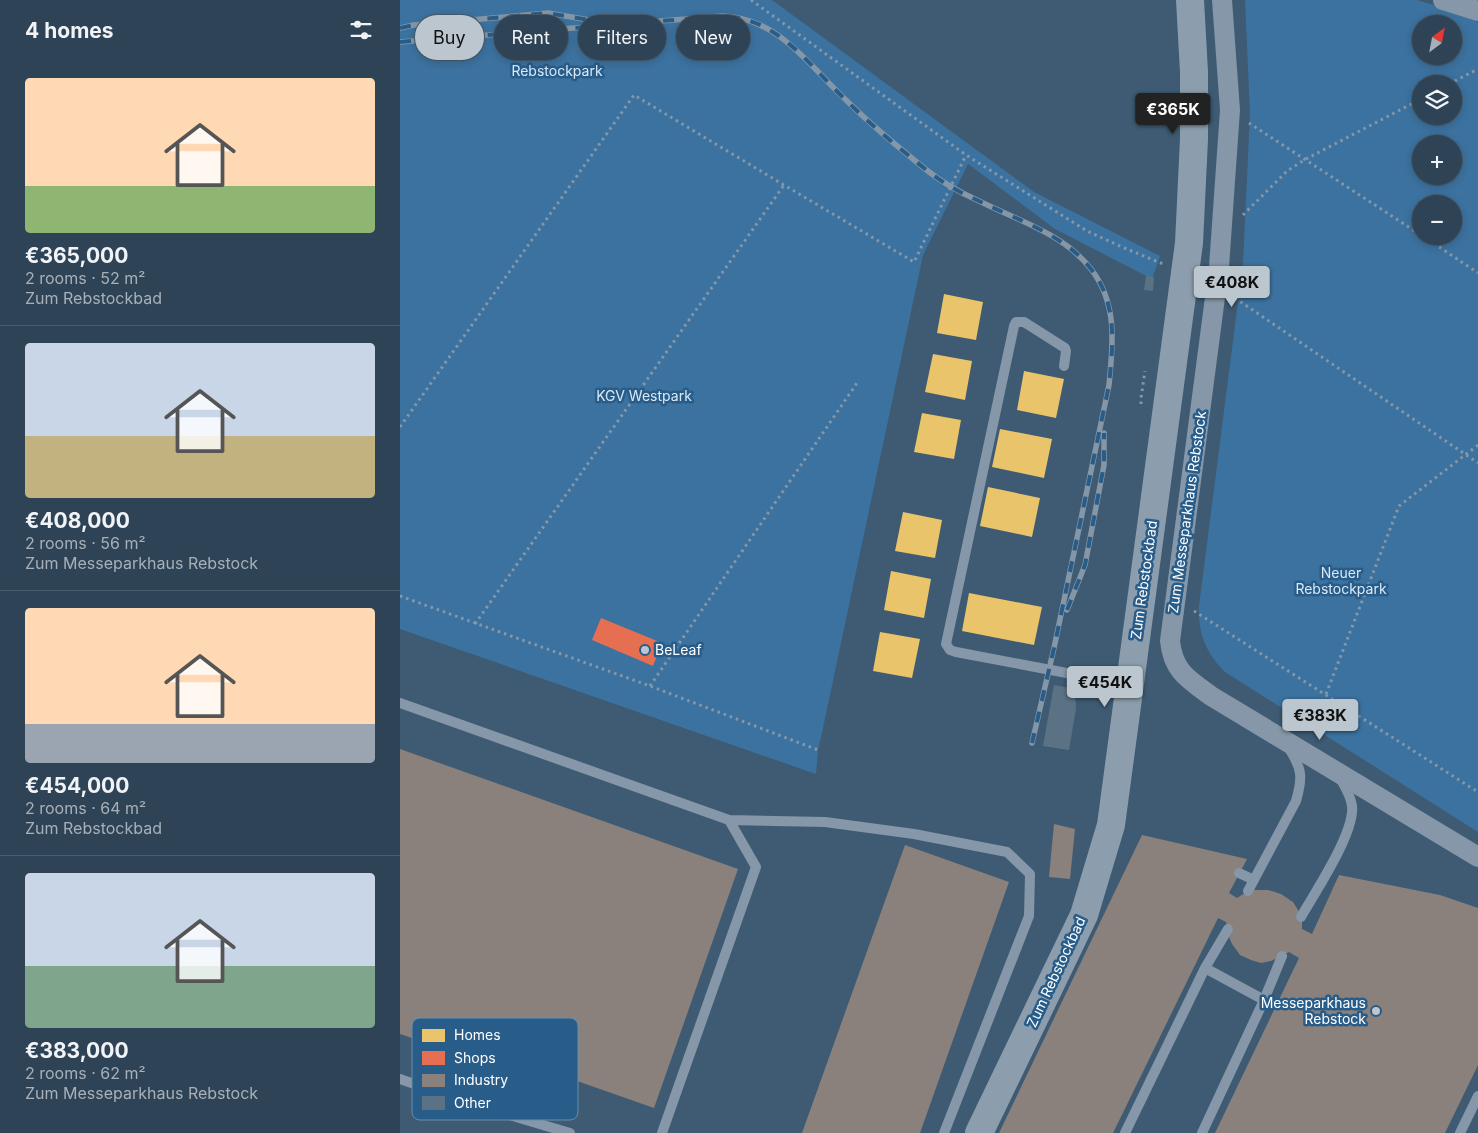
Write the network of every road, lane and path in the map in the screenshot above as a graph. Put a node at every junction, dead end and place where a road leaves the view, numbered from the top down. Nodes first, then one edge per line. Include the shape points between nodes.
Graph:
1 (751, 0) edge
2 (1190, 0) edge
3 (1222, 0) edge
4 (1443, 0) edge
5 (1478, 11) edge
6 (1478, 69) edge
7 (1462, 78) edge
8 (1412, 104) edge
9 (1230, 110) junction
10 (966, 155) junction
11 (1306, 159) junction
12 (784, 185) junction
13 (1239, 219) dead end
14 (1412, 229) edge
15 (1436, 245) edge
16 (1164, 264) dead end
17 (1478, 272) edge
18 (1233, 297) dead end
19 (1064, 366) dead end
20 (1145, 369) dead end
21 (858, 380) dead end
22 (1142, 407) dead end
23 (400, 427) edge
24 (1478, 445) edge
25 (1465, 454) junction
26 (1478, 463) edge
27 (400, 596) edge
28 (1193, 611) dead end
29 (475, 624) junction
30 (1072, 674) dead end
31 (650, 686) junction
32 (1326, 694) junction
33 (400, 703) edge
34 (1284, 740) junction
35 (818, 750) dead end
36 (1337, 772) junction
37 (1478, 792) edge
38 (729, 820) junction
39 (1478, 857) edge
40 (1239, 873) dead end
41 (1254, 880) junction
42 (1248, 891) dead end
43 (1301, 917) dead end
44 (1228, 929) dead end
45 (1282, 956) dead end
46 (1205, 968) junction
47 (1264, 1000) junction
48 (400, 1079) edge
49 (412, 1083) edge
50 (1478, 1096) edge
51 (526, 1120) edge
52 (570, 1133) edge
53 (662, 1133) edge
54 (944, 1133) edge
55 (979, 1133) edge
56 (1125, 1133) edge
57 (1202, 1133) edge
58 (1460, 1133) edge

1 - 10 path
2 - 55 main road, Zum Rebstockbad via 1194,139 1189,243 1110,825 1084,915
3 - 9 street, Zum Messeparkhaus Rebstock
4 - 5 street
6 - 7 path
8 - 11 path
9 - 11 path
9 - 34 street, Zum Messeparkhaus Rebstock via 1217,291 1170,641 1171,654 1183,674 1211,696
10 - 12 path via 914,262
10 - 16 path via 1087,231
11 - 13 path via 1287,171
11 - 14 path
12 - 23 path via 634,95
12 - 29 path
15 - 17 path
18 - 25 path
19 - 30 lane via 1065,348 1024,322 1016,322 946,644 956,652
20 - 22 path via 1140,398
21 - 31 path
24 - 25 path
25 - 26 path
25 - 32 path via 1399,506
27 - 29 path
28 - 32 path
29 - 31 path
31 - 35 path
32 - 37 path
33 - 38 lane
34 - 36 street, Zum Messeparkhaus Rebstock
34 - 41 lane via 1297,760 1301,786
36 - 39 street, Zum Messeparkhaus Rebstock
36 - 43 lane via 1349,794 1352,820
38 - 53 lane via 756,867
38 - 54 lane via 825,822 914,834 1007,852 1030,874 1029,916
40 - 41 lane
41 - 42 lane
44 - 46 lane
45 - 47 lane
46 - 47 lane
46 - 56 lane
47 - 57 lane
48 - 49 lane
50 - 58 lane
51 - 52 lane

